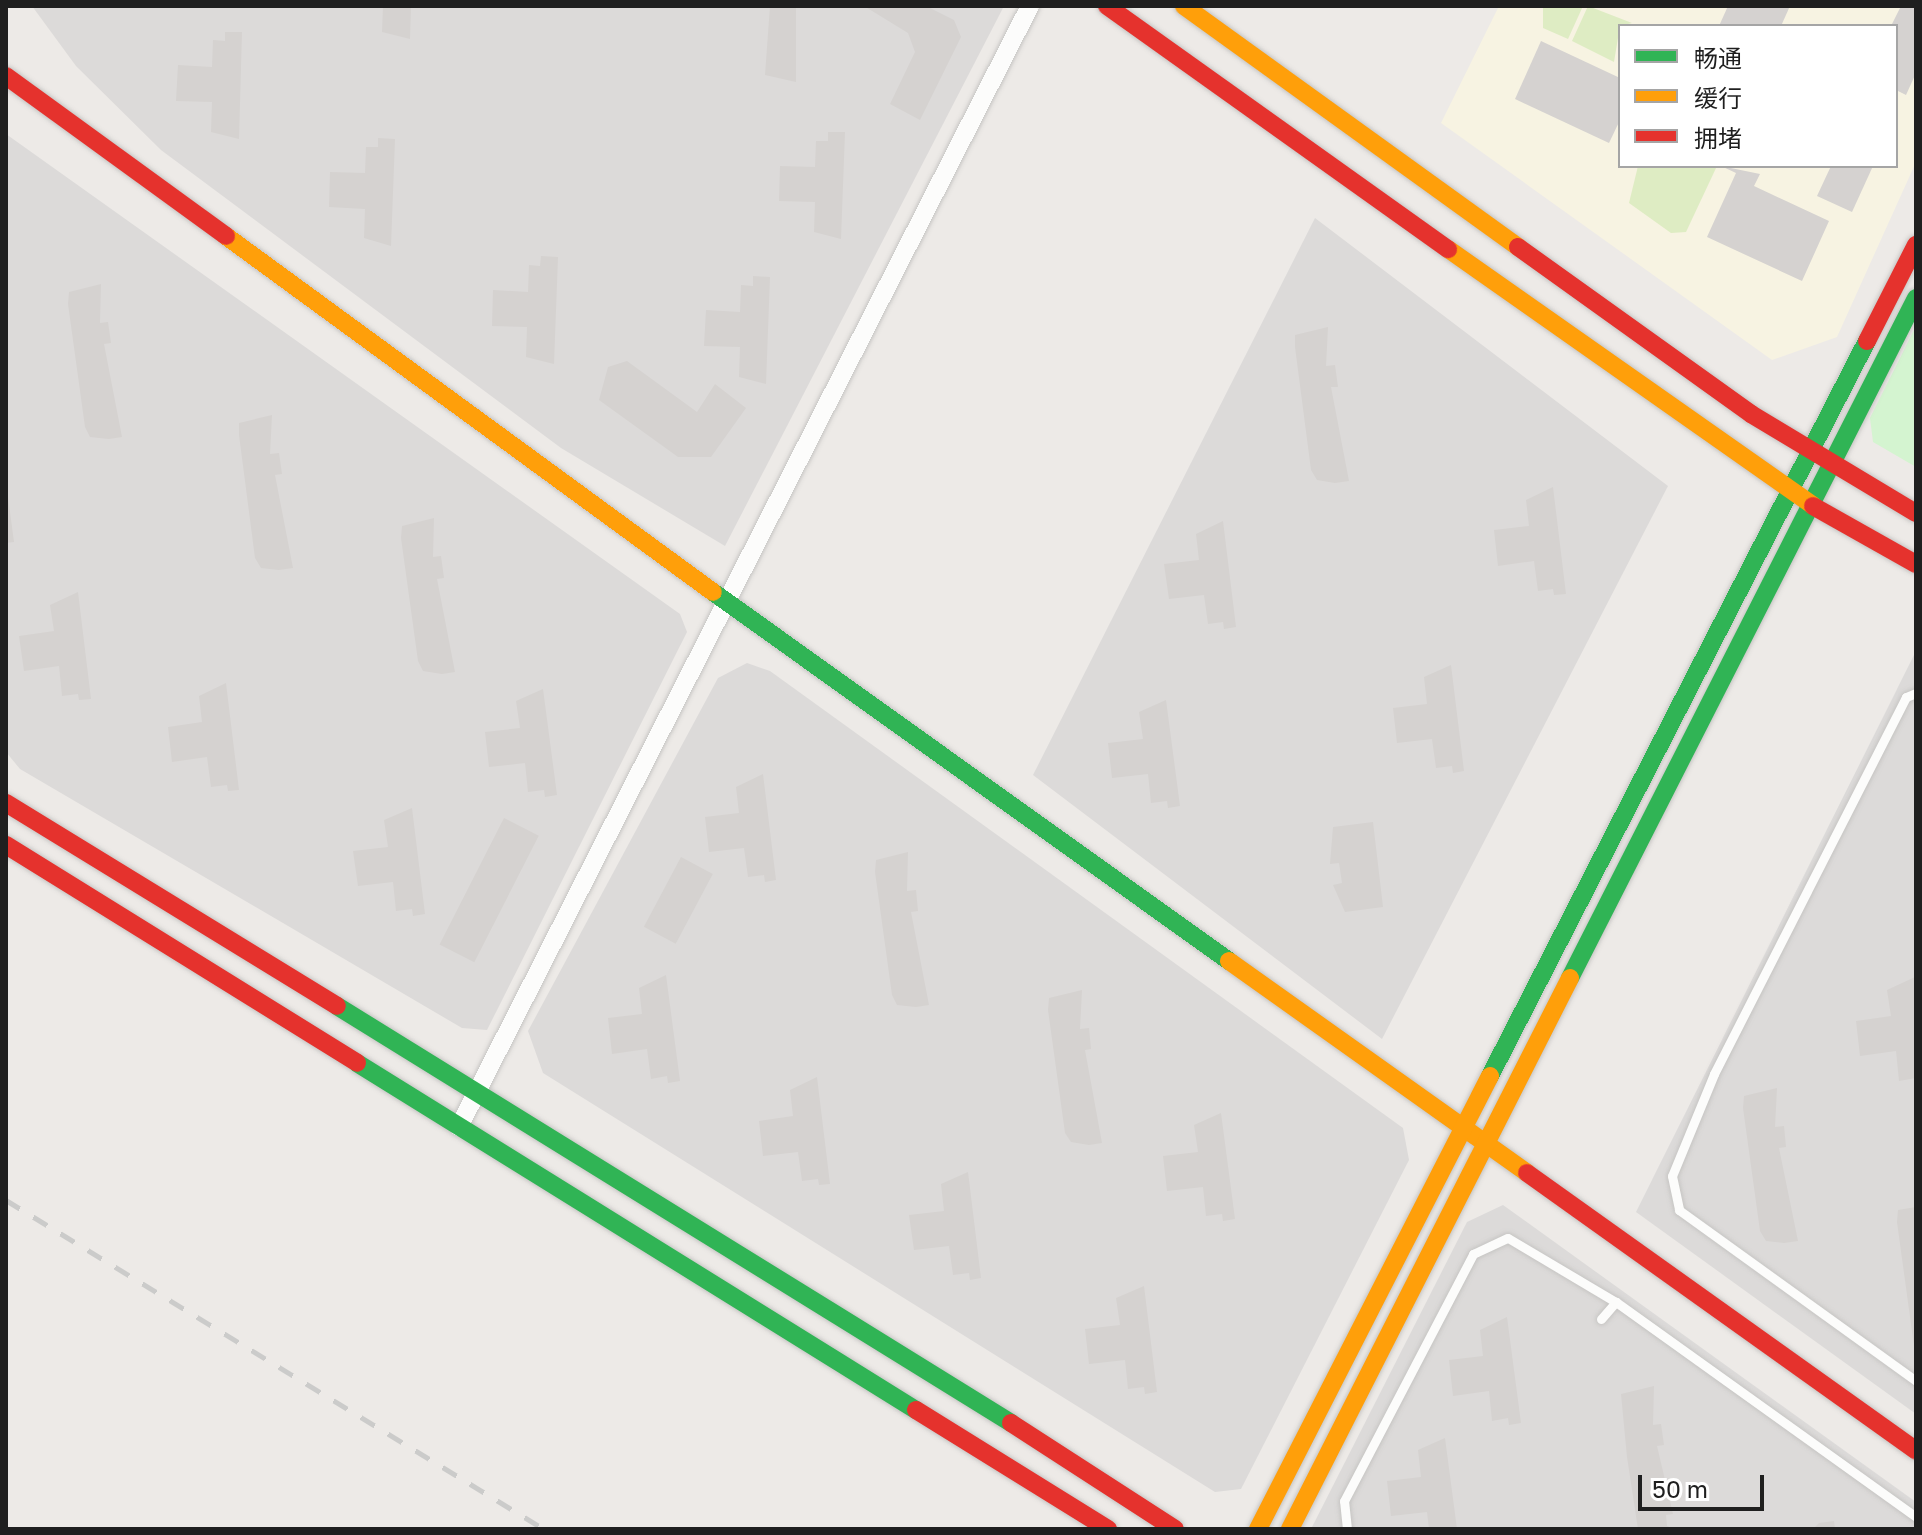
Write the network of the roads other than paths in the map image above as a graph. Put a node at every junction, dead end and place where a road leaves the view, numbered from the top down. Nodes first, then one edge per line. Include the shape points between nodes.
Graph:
1 (1030, 6) edge
2 (1107, 6) edge
3 (1184, 6) edge
4 (6, 76) edge
5 (1916, 245) edge
6 (1916, 298) edge
7 (1809, 449) junction
8 (1830, 462) junction
9 (1788, 489) junction
10 (1809, 503) junction
11 (1916, 513) edge
12 (1916, 564) edge
13 (725, 602) junction
14 (1916, 693) edge
15 (6, 803) edge
16 (6, 845) edge
17 (477, 1090) junction
18 (1465, 1122) junction
19 (459, 1127) junction
20 (1485, 1139) junction
21 (1616, 1302) junction
22 (1601, 1319) dead end
23 (1916, 1381) edge
24 (1915, 1447) edge
25 (1916, 1517) edge
26 (1108, 1529) edge
27 (1175, 1529) edge
28 (1258, 1529) edge
29 (1290, 1529) edge
30 (1347, 1529) edge

1 - 13 street
2 - 9 street
3 - 7 street
4 - 13 street
5 - 7 street
6 - 8 street
7 - 8 street
7 - 9 street
8 - 10 street
8 - 11 street
9 - 10 street
9 - 18 street
10 - 12 street
10 - 20 street
13 - 17 street
13 - 18 street
14 - 23 lane via 1906,697 1714,1074 1672,1176 1679,1210 1717,1242
15 - 17 street
16 - 19 street
17 - 19 street
17 - 27 street
18 - 20 street
18 - 28 street
19 - 26 street
20 - 24 street
20 - 29 street
21 - 22 lane
21 - 25 lane
21 - 30 lane via 1508,1238 1473,1254 1344,1501

